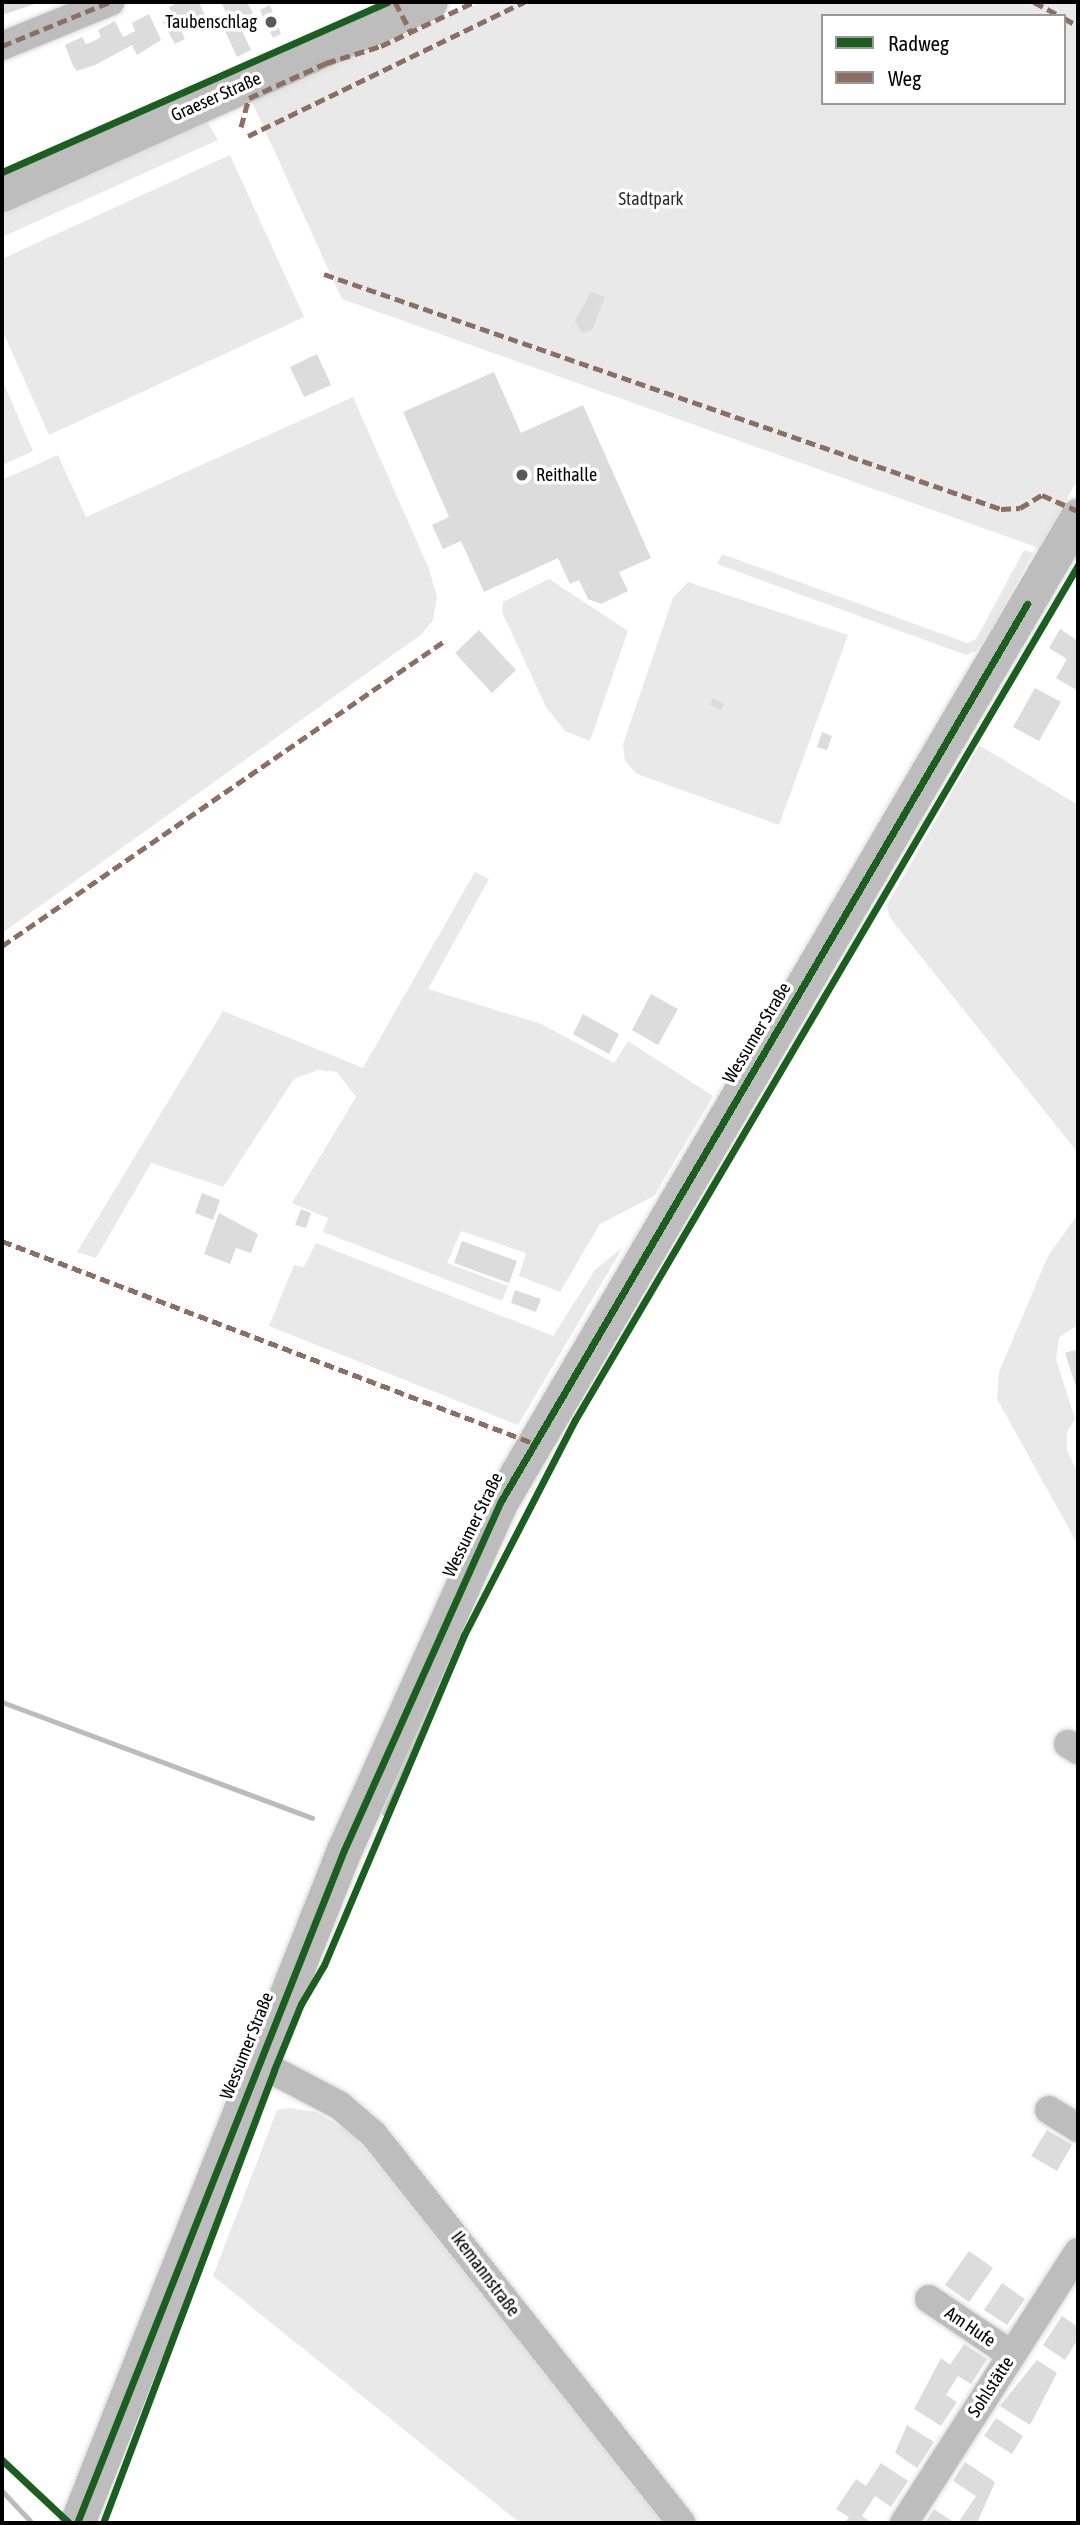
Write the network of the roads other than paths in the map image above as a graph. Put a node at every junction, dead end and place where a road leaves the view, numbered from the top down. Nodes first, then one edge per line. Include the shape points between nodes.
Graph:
1 (110, 2) edge
2 (430, 2) edge
3 (2, 46) edge
4 (2, 194) edge
5 (1078, 516) edge
6 (257, 2062) junction
7 (1049, 2110) dead end
8 (1078, 2128) edge
9 (1078, 2252) edge
10 (929, 2299) dead end
11 (1012, 2355) junction
12 (78, 2523) edge
13 (681, 2523) edge
14 (904, 2523) edge

1 - 3 street
2 - 4 main road, Graeser Straße
5 - 6 main road, Wessumer Straße via 501,1501 344,1850
6 - 12 main road, Wessumer Straße
6 - 13 street, Ikemannstraße via 339,2105 374,2135
7 - 8 street
9 - 11 street, Sohlstätte
10 - 11 street, Am Hufe
11 - 14 street, Sohlstätte

